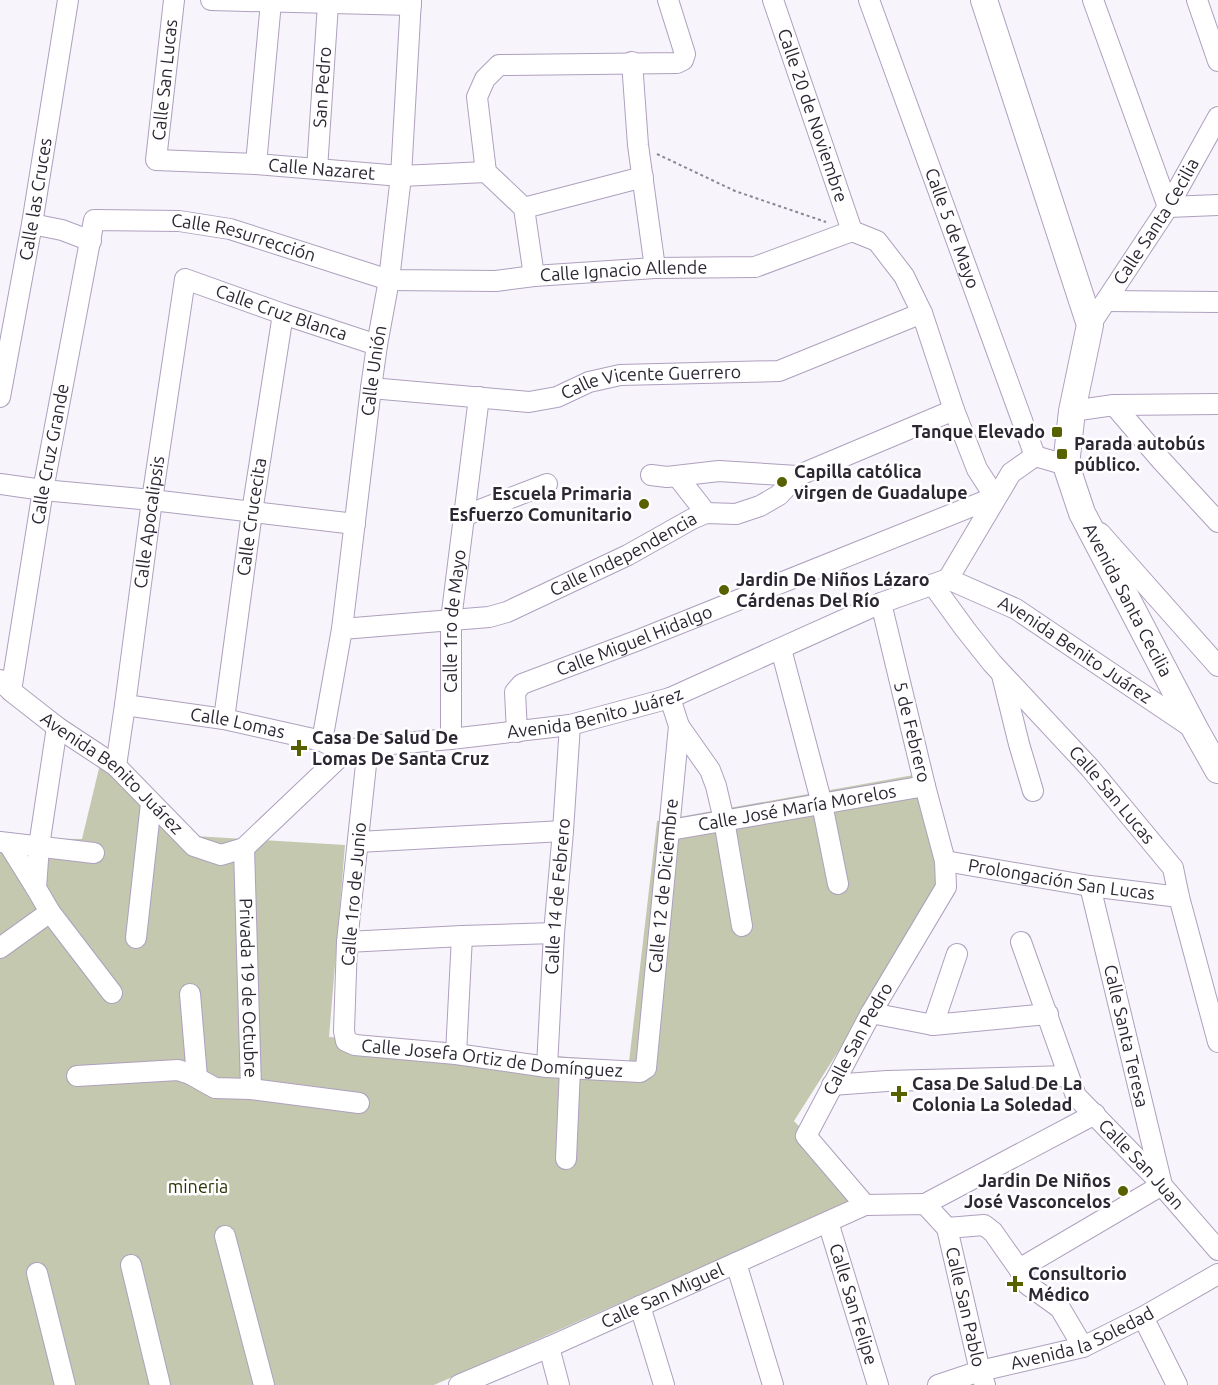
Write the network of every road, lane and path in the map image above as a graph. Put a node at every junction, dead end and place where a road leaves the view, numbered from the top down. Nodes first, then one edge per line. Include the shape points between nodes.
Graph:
1 (68, 0) edge
2 (174, 0) edge
3 (211, 0) edge
4 (668, 0) edge
5 (773, 0) edge
6 (869, 0) edge
7 (984, 0) edge
8 (1093, 0) edge
9 (1197, 0) edge
10 (271, 2) junction
11 (411, 3) edge
12 (328, 4) junction
13 (1218, 61) edge
14 (632, 62) junction
15 (1218, 117) edge
16 (638, 144) junction
17 (156, 160) joint
18 (256, 164) junction
19 (317, 169) junction
20 (486, 172) junction
21 (401, 176) junction
22 (643, 177) junction
23 (1218, 205) edge
24 (524, 207) junction
25 (1168, 207) junction
26 (94, 220) joint
27 (32, 224) junction
28 (852, 231) junction
29 (91, 241) junction
30 (655, 268) junction
31 (534, 276) junction
32 (185, 279) joint
33 (389, 280) junction
34 (1106, 301) junction
35 (1218, 302) edge
36 (922, 313) junction
37 (283, 314) junction
38 (1090, 325) junction
39 (377, 345) junction
40 (371, 388) junction
41 (0, 397) edge
42 (479, 397) junction
43 (1218, 404) edge
44 (1114, 405) junction
45 (954, 410) junction
46 (1072, 411) junction
47 (1035, 456) junction
48 (1066, 465) junction
49 (651, 475) dead end
50 (677, 476) junction
51 (797, 476) junction
52 (0, 483) edge
53 (547, 484) dead end
54 (43, 490) junction
55 (995, 497) junction
56 (152, 500) junction
57 (252, 512) junction
58 (706, 513) junction
59 (1082, 513) junction
60 (464, 516) junction
61 (1217, 519) edge
62 (355, 524) junction
63 (941, 582) junction
64 (881, 603) junction
65 (451, 620) junction
66 (342, 629) junction
67 (782, 649) junction
68 (1218, 666) edge
69 (1002, 674) junction
70 (5, 686) edge
71 (670, 698) junction
72 (125, 705) junction
73 (224, 719) junction
74 (570, 726) junction
75 (680, 726) junction
76 (57, 727) junction
77 (1196, 731) junction
78 (517, 732) junction
79 (451, 739) junction
80 (322, 741) junction
81 (368, 747) junction
82 (346, 751) junction
83 (116, 766) junction
84 (1218, 770) edge
85 (925, 786) junction
86 (1033, 791) dead end
87 (151, 803) junction
88 (822, 804) junction
89 (724, 820) junction
90 (670, 830) junction
91 (563, 831) junction
92 (4, 842) edge
93 (358, 842) junction
94 (39, 846) junction
95 (244, 848) junction
96 (94, 854) dead end
97 (945, 861) junction
98 (838, 884) dead end
99 (1090, 886) junction
100 (36, 888) junction
101 (1179, 897) junction
102 (50, 912) junction
103 (742, 926) dead end
104 (554, 933) junction
105 (462, 936) junction
106 (136, 938) dead end
107 (347, 942) junction
108 (1021, 942) dead end
109 (0, 948) edge
110 (957, 954) dead end
111 (112, 993) dead end
112 (190, 994) dead end
113 (871, 1013) junction
114 (1047, 1014) junction
115 (933, 1025) junction
116 (346, 1041) joint
117 (1218, 1042) edge
118 (456, 1054) junction
119 (547, 1067) junction
120 (570, 1068) junction
121 (640, 1072) joint
122 (78, 1076) dead end
123 (1068, 1076) junction
124 (197, 1077) junction
125 (832, 1085) junction
126 (251, 1089) junction
127 (358, 1103) dead end
128 (1095, 1114) junction
129 (567, 1159) dead end
130 (1162, 1185) junction
131 (925, 1204) junction
132 (865, 1205) junction
133 (828, 1222) junction
134 (947, 1228) junction
135 (225, 1236) dead end
136 (1218, 1250) edge
137 (736, 1263) junction
138 (130, 1264) dead end
139 (1019, 1269) junction
140 (37, 1273) dead end
141 (1218, 1274) edge
142 (640, 1306) junction
143 (1143, 1317) junction
144 (549, 1347) junction
145 (1083, 1347) junction
146 (983, 1378) edge
147 (65, 1385) edge
148 (160, 1385) edge
149 (264, 1385) edge
150 (459, 1385) edge
151 (560, 1385) edge
152 (664, 1385) edge
153 (773, 1385) edge
154 (878, 1385) edge
155 (938, 1385) edge
156 (1177, 1385) edge

1 - 27 street, Calle las Cruces
2 - 17 street, Calle San Lucas
3 - 10 street
4 - 14 street via 685,54 683,60
5 - 28 street, Calle 20 de Noviembre
6 - 47 street, Calle 5 de Mayo
7 - 38 main road
8 - 25 street
9 - 13 street
10 - 12 street
10 - 18 street
11 - 12 street
11 - 21 street, Calle Unión
12 - 19 street, San Pedro
14 - 16 street
14 - 20 street via 499,65 484,80 477,97
15 - 25 street, Calle Santa Cecilia
16 - 22 street
16 - 28 path via 735,191
17 - 18 street, Calle Nazaret
18 - 19 street, Calle Nazaret
19 - 21 street, Calle Nazaret
20 - 21 street, Calle Nazaret
20 - 24 street
21 - 33 street, Calle Unión
22 - 24 street
22 - 30 street
23 - 25 street
24 - 31 street
25 - 34 street, Calle Santa Cecilia
26 - 29 street, Calle Cruz Grande
26 - 33 street, Calle Resurrección via 179,221 230,229
27 - 29 street
27 - 41 street, Calle las Cruces
28 - 30 street, Calle Ignacio Allende via 755,267
28 - 36 street via 877,241 904,276
29 - 54 street, Calle Cruz Grande
30 - 31 street, Calle Ignacio Allende
31 - 33 street, Calle Ignacio Allende via 496,281
32 - 37 street, Calle Cruz Blanca
32 - 56 street, Calle Apocalipsis
33 - 39 street, Calle Unión
34 - 35 street
34 - 38 street, Calle Santa Cecilia
36 - 42 street, Calle Vicente Guerrero via 779,371 620,375 589,382 557,397 529,402
36 - 45 street
37 - 39 street, Calle Cruz Blanca
37 - 57 street, Calle Crucecita
38 - 46 main road
39 - 40 street, Calle Unión
40 - 42 street, Calle Vicente Guerrero
40 - 62 street, Calle Unión
42 - 60 street, Calle 1ro de Mayo
43 - 44 street
44 - 46 street
44 - 61 street
45 - 51 street, Calle Independencia
45 - 55 street via 977,469
46 - 48 main road
47 - 48 street
47 - 55 street via 1011,473
48 - 59 main road, Avenida Santa Cecilia
49 - 50 street
50 - 51 street via 719,471
50 - 58 street
51 - 58 street, Calle Independencia via 779,495 760,506 736,514
52 - 54 street
53 - 60 street
54 - 56 street
54 - 70 street, Calle Cruz Grande
55 - 63 street
55 - 78 street, Calle Miguel Hidalgo via 522,684 515,692
56 - 57 street
56 - 72 street, Calle Apocalipsis
57 - 62 street
57 - 73 street, Calle Crucecita
58 - 65 street, Calle Independencia via 507,612
59 - 68 street
59 - 77 main road, Avenida Santa Cecilia
60 - 65 street, Calle 1ro de Mayo
62 - 66 street, Calle Unión
63 - 64 street, Avenida Benito Juárez
63 - 69 street, Calle San Lucas via 964,629
63 - 77 street, Avenida Benito Juárez via 1016,609
64 - 67 street, Avenida Benito Juárez
64 - 85 street, 5 de Febrero
65 - 66 street, Calle Independencia
65 - 79 street, Calle 1ro de Mayo
66 - 80 street, Calle Unión
67 - 71 street, Avenida Benito Juárez
67 - 88 street
69 - 86 street
69 - 101 street, Calle San Lucas via 1090,768 1173,868
70 - 76 street, Avenida Benito Juárez
71 - 74 street, Avenida Benito Juárez
71 - 75 street, Calle 12 de Diciembre
72 - 73 street, Calle Lomas
72 - 83 street, Calle Apocalipsis
73 - 80 street, Calle Lomas
74 - 78 street, Avenida Benito Juárez
74 - 91 street, Calle 14 de Febrero
75 - 89 street via 710,770
75 - 90 street, Calle 12 de Diciembre
76 - 83 street, Avenida Benito Juárez
76 - 94 street
77 - 84 main road, Avenida Santa Cecilia
78 - 79 street, Avenida Benito Juárez
79 - 81 street, Avenida Benito Juárez
80 - 82 street, Calle Lomas
81 - 82 street, Avenida Benito Juárez
81 - 93 street, Calle 1ro de Junio
82 - 95 street
83 - 87 street, Avenida Benito Juárez
85 - 88 street, Calle José María Morelos
85 - 97 street, 5 de Febrero
87 - 95 street, Avenida Benito Juárez via 194,846 221,855
87 - 106 street
88 - 89 street, Calle José María Morelos
88 - 98 street
89 - 90 street, Calle José María Morelos
89 - 103 street
90 - 121 street, Calle 12 de Diciembre via 646,1068
91 - 93 street
91 - 104 street, Calle 14 de Febrero
92 - 94 street
92 - 100 street
93 - 107 street, Calle 1ro de Junio
94 - 96 street
94 - 100 street
95 - 126 street, Privada 19 de Octubre
97 - 99 street, Prolongación San Lucas
97 - 113 street, Calle San Pedro via 946,887
99 - 101 street, Prolongación San Lucas
99 - 130 street, Calle Santa Teresa
100 - 102 street
101 - 117 street, Calle San Lucas
102 - 109 street
102 - 111 street
104 - 105 street
104 - 119 street, Calle 14 de Febrero
105 - 107 street
105 - 118 street
107 - 116 street, Calle 1ro de Junio
108 - 114 street, Calle San Juan
110 - 115 street
112 - 124 street
113 - 115 street
113 - 125 street, Calle San Pedro
114 - 115 street
114 - 123 street, Calle San Juan
116 - 118 street, Calle Josefa Ortiz de Domínguez
118 - 119 street, Calle Josefa Ortiz de Domínguez
119 - 120 street, Calle Josefa Ortiz de Domínguez
120 - 121 street, Calle Josefa Ortiz de Domínguez
120 - 129 street
122 - 124 street via 178,1070
123 - 125 street
123 - 128 street, Calle San Juan via 1076,1096
124 - 126 street via 215,1088
125 - 132 street, Calle San Pedro via 806,1136
126 - 127 street, Privada 19 de Octubre
128 - 130 street, Calle San Juan
128 - 131 street
130 - 136 street, Calle San Juan
130 - 139 street
131 - 132 street
131 - 134 street
132 - 133 street, Calle San Miguel
133 - 137 street, Calle San Miguel
133 - 154 street, Calle San Felipe
134 - 139 street via 984,1225
134 - 146 street, Calle San Pablo
135 - 149 street
137 - 142 street, Calle San Miguel
137 - 153 street
138 - 148 street
139 - 145 street via 1028,1285 1060,1308
140 - 147 street
141 - 143 street, Avenida la Soledad
142 - 144 street, Calle San Miguel
142 - 152 street
143 - 145 street, Avenida la Soledad
143 - 156 street
144 - 150 street, Calle San Miguel
144 - 151 street
145 - 146 street, Avenida la Soledad
146 - 155 street, Avenida la Soledad

